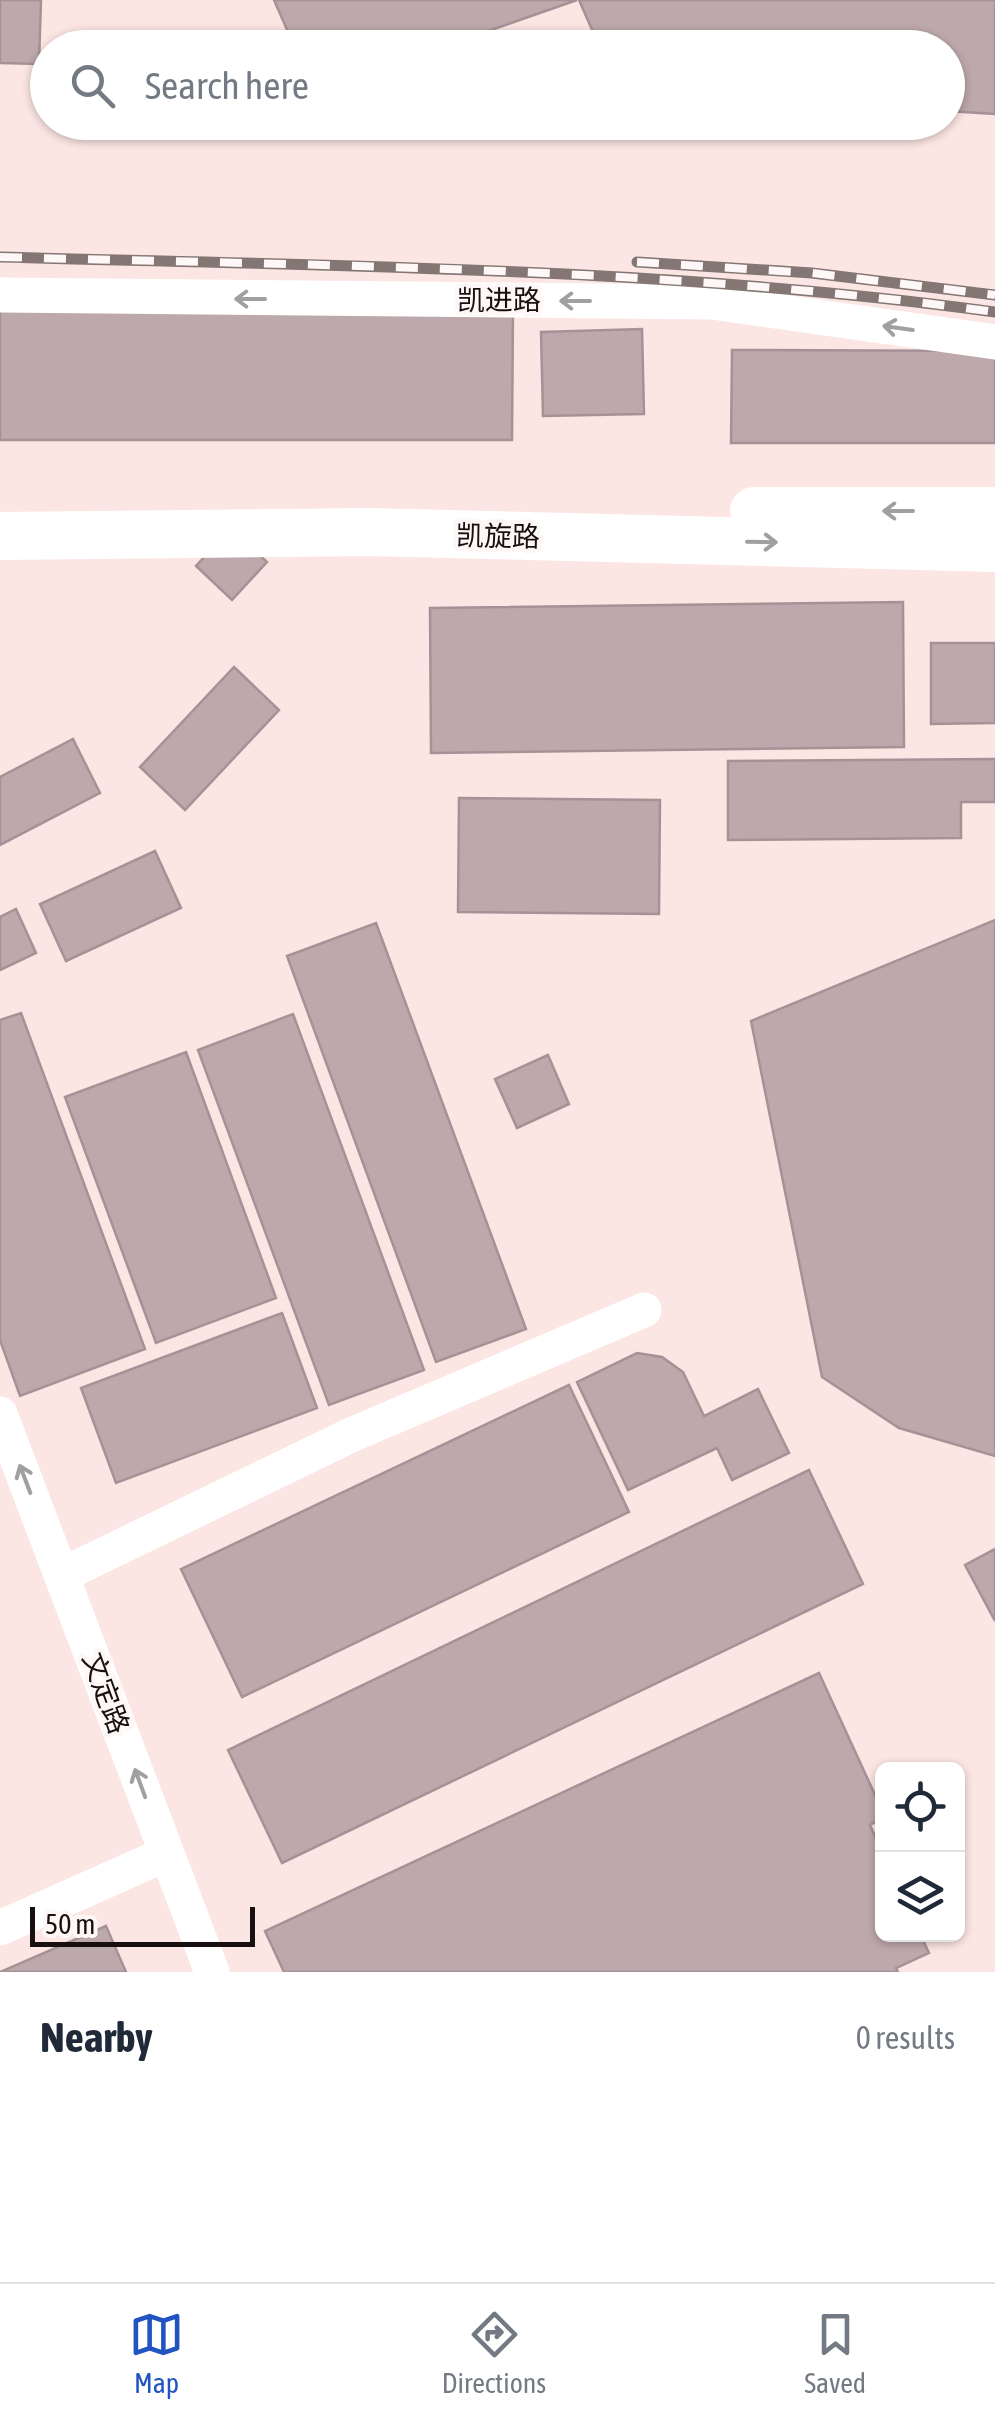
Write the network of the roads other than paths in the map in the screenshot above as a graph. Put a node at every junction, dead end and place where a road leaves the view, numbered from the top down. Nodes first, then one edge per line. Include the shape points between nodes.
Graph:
1 (0, 295) edge
2 (995, 342) edge
3 (0, 508) edge
4 (995, 511) edge
5 (0, 536) edge
6 (995, 548) edge
7 (644, 1310) dead end
8 (0, 1414) edge
9 (62, 1575) junction
10 (166, 1854) junction
11 (0, 1928) edge
12 (212, 1972) edge

2 -> 1 street, 凯进路 via 712,302
4 -> 3 street, 凯旋路
5 -> 6 street, 凯旋路 via 369,532
7 - 9 street via 350,1435
9 -> 8 street, 文定路
10 -> 9 street, 文定路
10 - 11 street
10 - 12 street, 文定路

